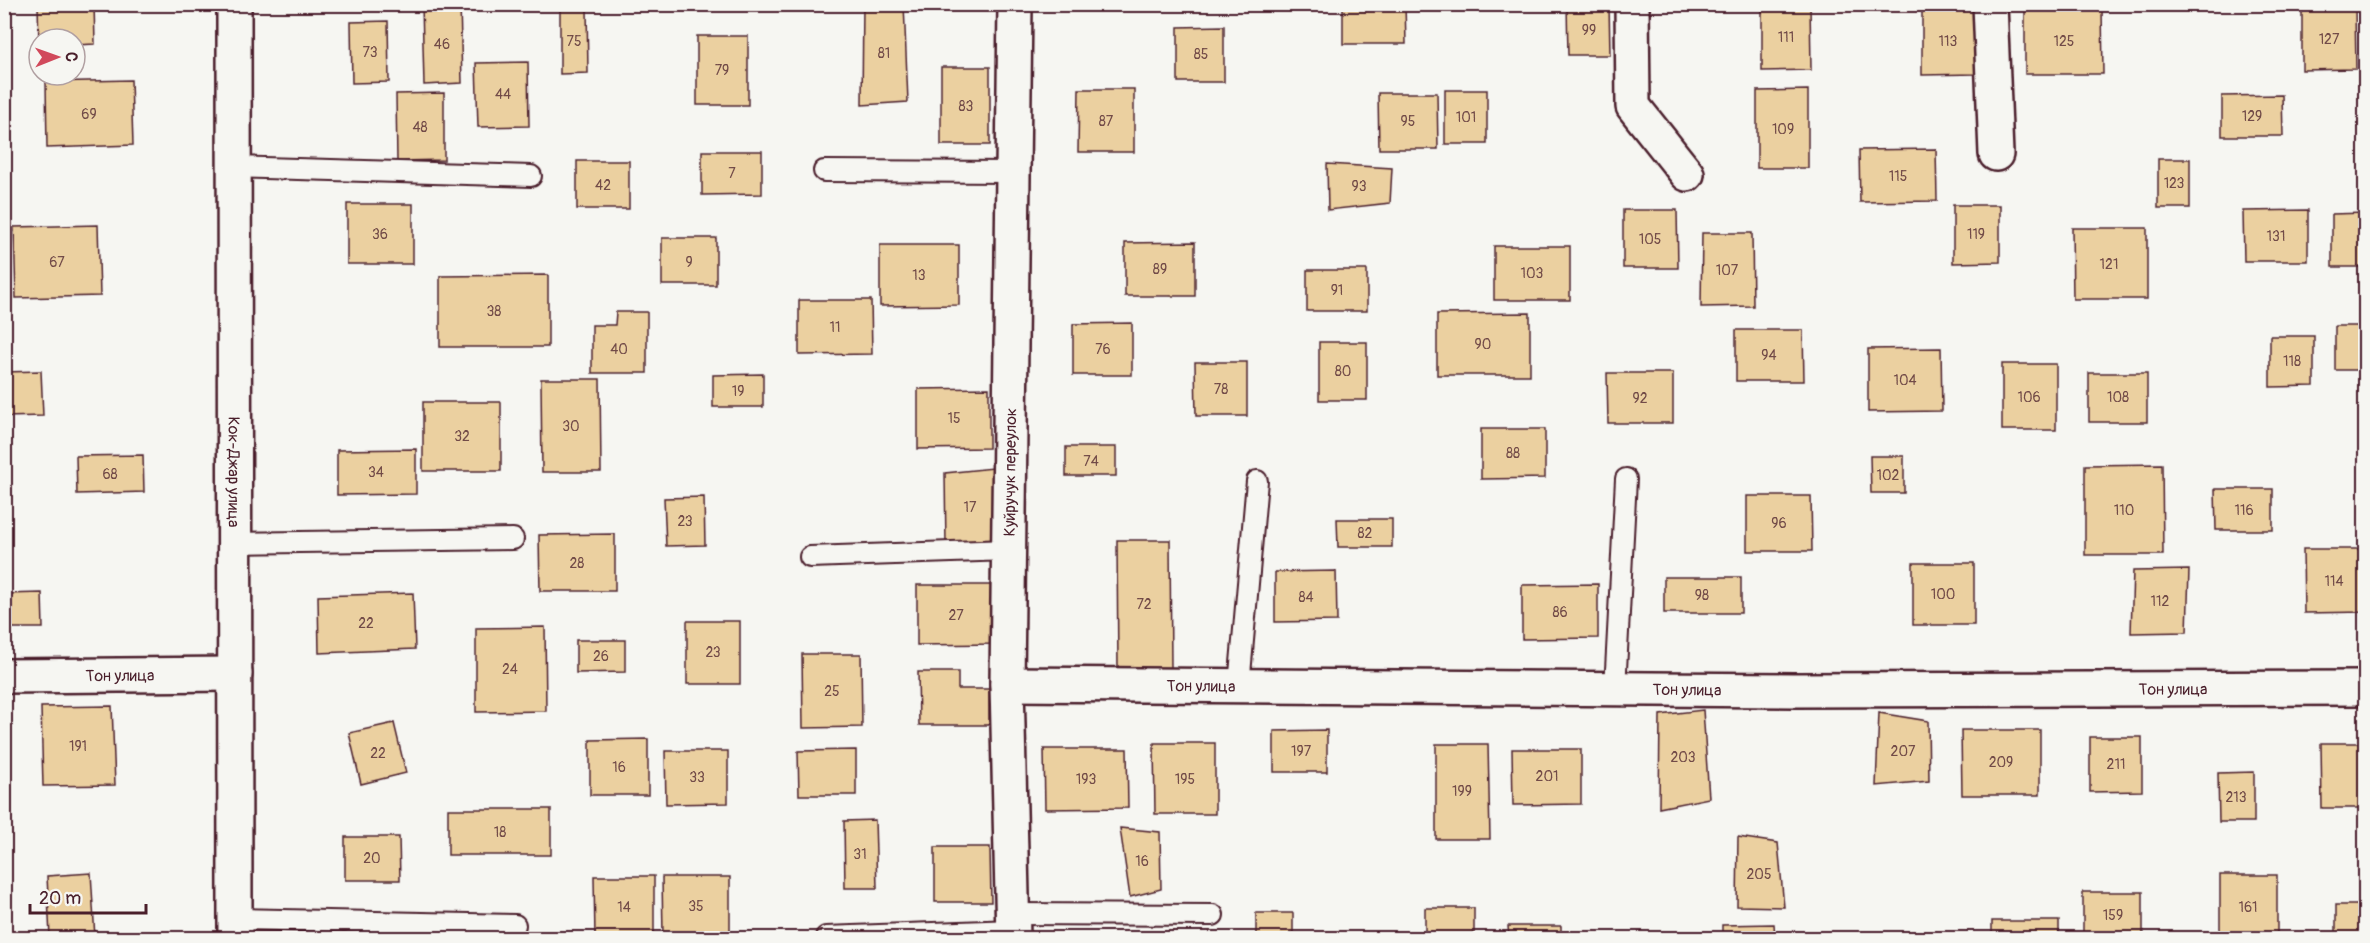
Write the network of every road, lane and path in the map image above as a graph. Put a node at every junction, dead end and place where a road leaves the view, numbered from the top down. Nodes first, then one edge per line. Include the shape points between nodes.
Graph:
1 (234, 4) edge
2 (1015, 4) edge
3 (1632, 4) edge
4 (1990, 4) edge
5 (1996, 154) dead end
6 (234, 167) junction
7 (824, 171) dead end
8 (1012, 172) junction
9 (1687, 174) dead end
10 (531, 176) dead end
11 (1626, 479) dead end
12 (1257, 481) dead end
13 (513, 539) dead end
14 (235, 543) junction
15 (1008, 550) junction
16 (810, 557) dead end
17 (235, 674) junction
18 (4, 676) edge
19 (1007, 684) junction
20 (1239, 686) junction
21 (2366, 688) edge
22 (1615, 689) junction
23 (1213, 915) dead end
24 (515, 925) dead end
25 (1013, 927) edge
26 (235, 929) edge
27 (826, 937) dead end

1 - 6 street, Кок-Джар улица
2 - 8 street, Куйручук переулок
3 - 9 street via 1633,106
4 - 5 street
6 - 10 lane
6 - 14 street, Кок-Джар улица
7 - 8 lane
8 - 15 street, Куйручук переулок
11 - 22 lane
12 - 20 lane
13 - 14 lane
14 - 17 street, Кок-Джар улица
15 - 16 lane
15 - 19 street, Куйручук переулок
17 - 18 street, Тон улица
17 - 26 street, Кок-Джар улица
19 - 20 street, Тон улица
19 - 25 street, Куйручук переулок
20 - 22 street, Тон улица
21 - 22 street, Тон улица
23 - 25 lane
24 - 26 lane
25 - 27 lane

